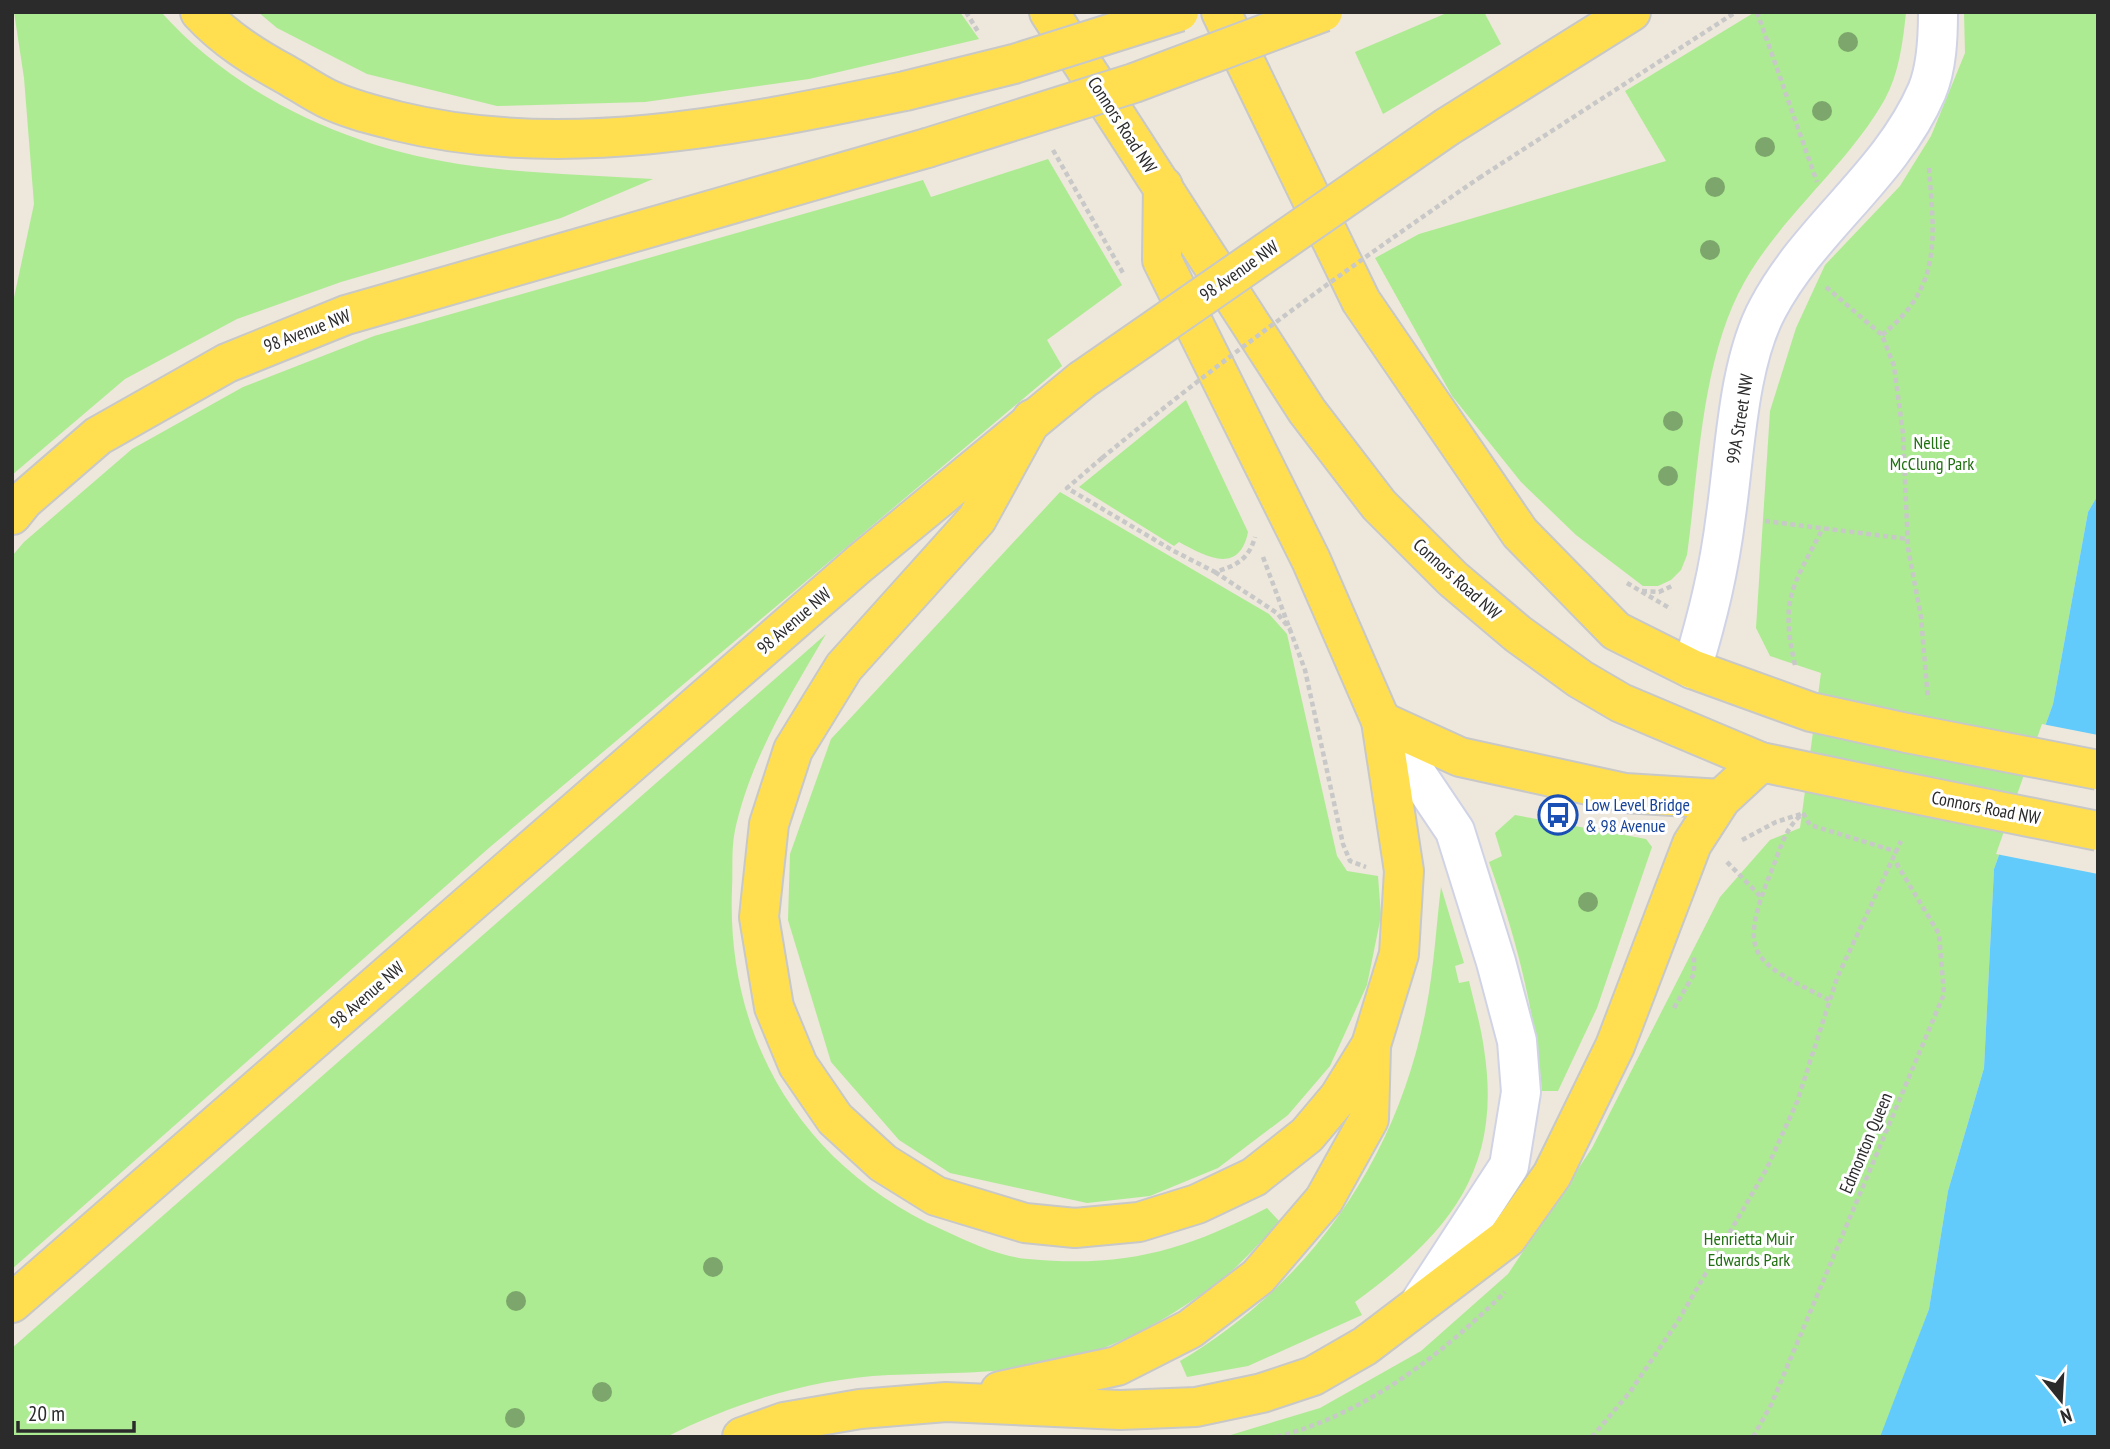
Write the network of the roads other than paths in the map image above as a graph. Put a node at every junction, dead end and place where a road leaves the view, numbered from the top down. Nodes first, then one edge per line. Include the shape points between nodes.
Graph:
1 (200, 12) edge
2 (1049, 12) edge
3 (1180, 12) edge
4 (1222, 12) edge
5 (1323, 12) edge
6 (1630, 12) edge
7 (1938, 12) edge
8 (1163, 187) junction
9 (1032, 419) junction
10 (12, 515) edge
11 (1692, 670) junction
12 (1381, 721) junction
13 (1761, 762) junction
14 (2098, 770) edge
15 (1721, 799) junction
16 (2098, 831) edge
17 (1440, 862) dead end
18 (1371, 1045) junction
19 (1495, 1081) dead end
20 (12, 1303) edge
21 (1414, 1311) junction
22 (946, 1402) junction
23 (742, 1437) edge

1 - 3 main road, bridge via 246,52 327,99 426,128 491,137 608,137 792,114 1014,64
2 - 8 main road, Connors Road NW
4 - 11 main road via 1361,301 1520,533 1616,631
5 - 10 main road, 98 Avenue NW, bridge via 1134,83 927,148 334,320 227,363 98,436
6 - 9 main road, 98 Avenue NW, bridge via 1447,127
7 - 11 street, 99A Street NW via 1928,89 1890,157 1794,264 1766,311 1743,382 1715,593
8 - 12 main road via 1162,260 1311,560
8 - 13 main road, Connors Road NW via 1307,411 1378,505 1453,579 1518,634 1611,697
9 - 18 main road via 977,519 844,667 793,750 769,824 758,917 774,1007 798,1065 835,1119 883,1163 936,1196 1026,1223 1075,1228 1139,1222 1197,1204 1254,1177 1307,1135 1339,1097
9 - 20 main road, 98 Avenue NW via 859,564
11 - 14 main road, bridge via 1811,712 1918,718
12 - 15 main road via 1460,757 1625,793
12 - 18 main road via 1404,871 1399,954
12 - 21 street via 1455,831 1517,1041 1521,1093 1509,1166
13 - 15 main road
13 - 16 main road, Connors Road NW, bridge
15 - 21 main road via 1692,844 1615,1046 1552,1175 1507,1238
17 - 19 street via 1472,963
18 - 22 main road via 1369,1119 1324,1200 1258,1277 1190,1329 1117,1366
21 - 22 main road via 1312,1376 1262,1393 1196,1407 1120,1409
22 - 23 main road via 860,1409 784,1422

